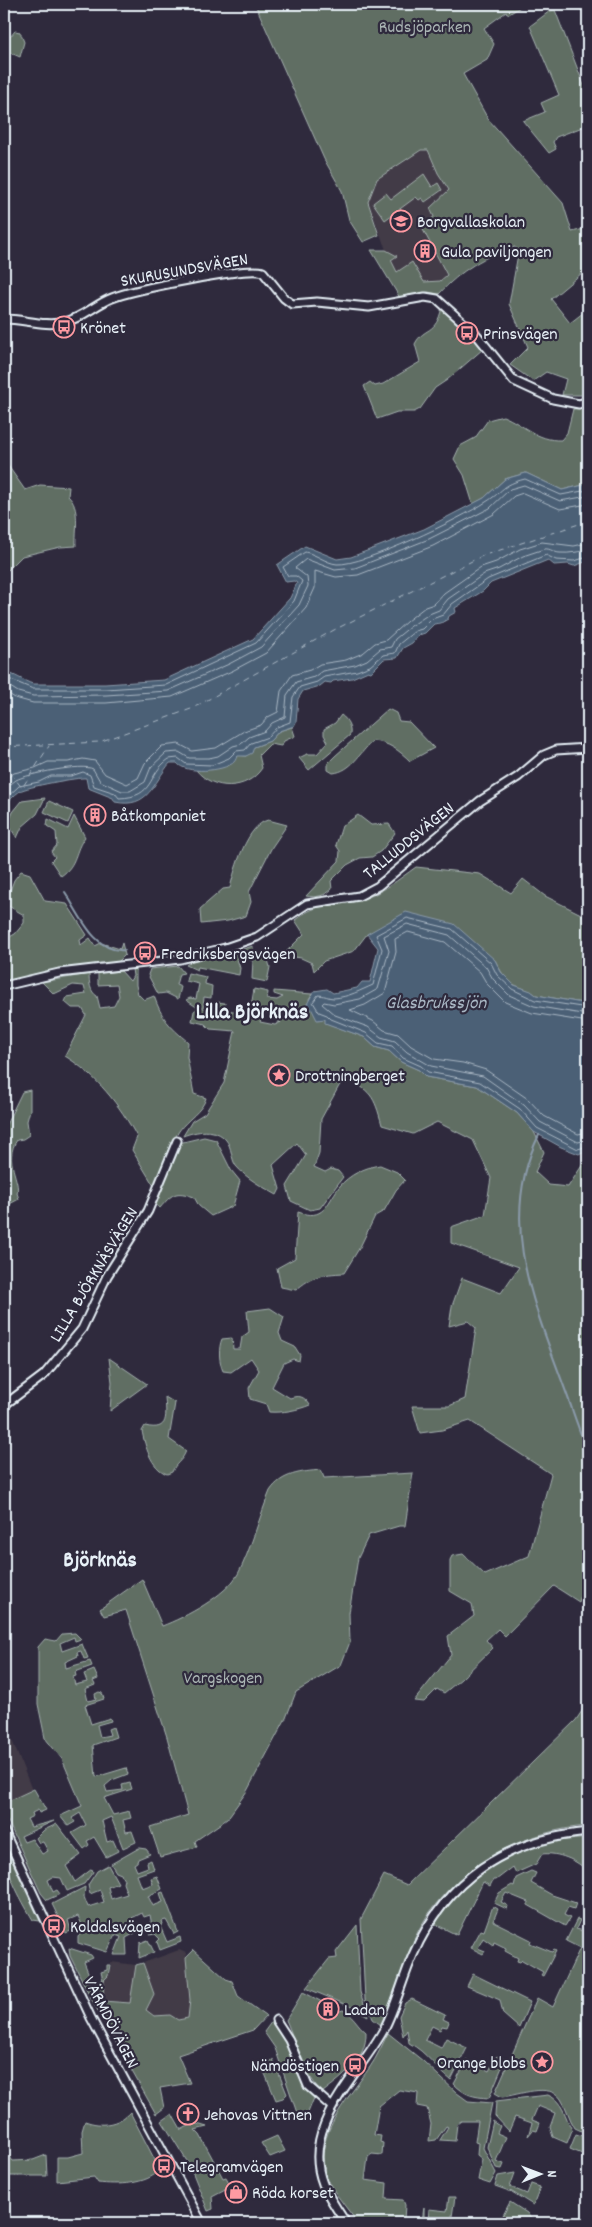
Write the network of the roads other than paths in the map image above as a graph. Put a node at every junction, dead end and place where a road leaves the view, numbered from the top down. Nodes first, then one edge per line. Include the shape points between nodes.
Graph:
1 (4, 319) edge
2 (588, 401) edge
3 (588, 748) edge
4 (4, 986) edge
5 (177, 1141) dead end
6 (5, 1400) edge
7 (4, 1831) edge
8 (588, 1832) edge
9 (276, 2020) dead end
10 (332, 2107) junction
11 (202, 2223) edge
12 (346, 2223) edge

1 - 2 street, SKURUSUNDSVÄGEN via 63,323 122,294 258,270 292,304 324,302 369,308 425,297 437,299 476,334 514,381 553,399 579,404
3 - 4 street, TALLUDDSVÄGEN via 556,750 544,755 480,801 378,886 349,898 307,904 250,940 188,957 59,973
5 - 6 street, LILLA BJÖRKNÄSVÄGEN via 148,1211 107,1276 82,1329 44,1375
7 - 11 street, VÄRMDÖVÄGEN via 92,2018
8 - 10 street via 557,1835 495,1859 466,1880 446,1900 412,1956 380,2037
9 - 10 street via 289,2040 308,2086
10 - 12 street via 320,2141 318,2165 322,2183

